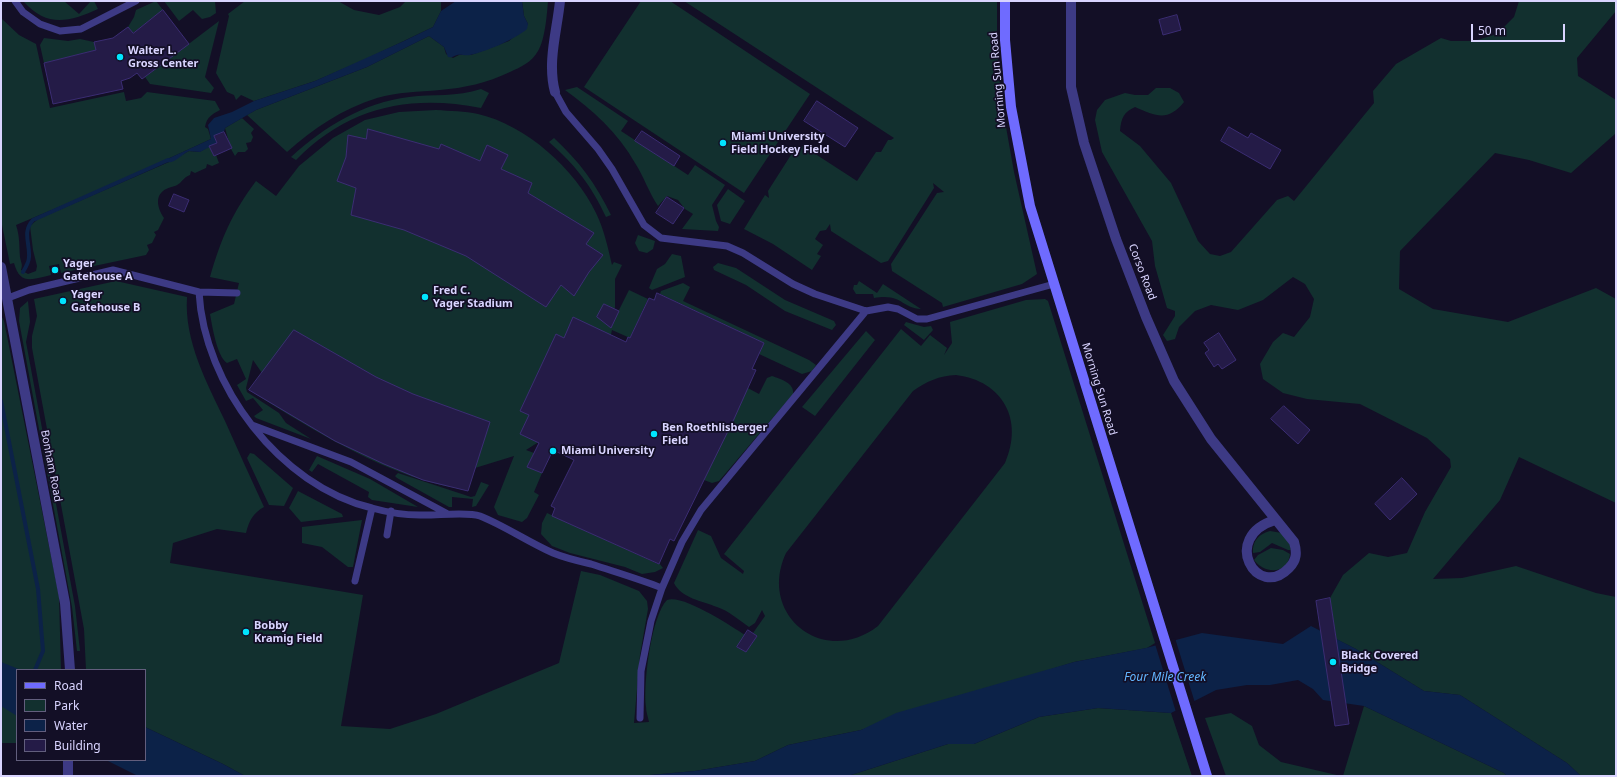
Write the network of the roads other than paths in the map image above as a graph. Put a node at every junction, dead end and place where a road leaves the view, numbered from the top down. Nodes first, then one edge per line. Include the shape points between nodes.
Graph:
1 (16, 1) edge
2 (136, 1) edge
3 (560, 1) edge
4 (1006, 1) edge
5 (1071, 1) edge
6 (555, 92) joint
7 (1, 267) edge
8 (1054, 284) junction
9 (199, 292) junction
10 (237, 292) dead end
11 (4, 299) edge
12 (866, 311) junction
13 (252, 425) junction
14 (372, 508) junction
15 (391, 511) junction
16 (447, 514) junction
17 (1275, 520) junction
18 (387, 535) dead end
19 (355, 581) dead end
20 (662, 588) junction
21 (70, 669) edge
22 (640, 718) dead end
23 (68, 761) edge
24 (68, 776) edge
25 (1207, 776) edge

1 - 2 lane via 23,12 40,24 60,31 81,29
3 - 6 street via 551,78
4 - 8 main road, Morning Sun Road via 1006,48 1017,144 1030,206
5 - 17 street, Corso Road via 1071,87 1084,143 1143,310 1174,381 1211,440
6 - 12 lane via 566,112 612,169 636,213 649,230 669,240 728,246 793,284
7 - 11 street, Bonham Road
8 - 12 lane via 927,319 917,319 888,307
8 - 25 main road, Morning Sun Road
9 - 10 lane
9 - 11 lane via 113,270 29,290
9 - 13 lane via 200,314 207,338 238,406
11 - 21 street, Bonham Road via 65,603
12 - 20 lane via 701,510 682,542
13 - 14 lane via 292,467 315,483 344,498
13 - 16 lane via 351,462
14 - 15 lane
14 - 19 lane
15 - 16 lane via 418,515
15 - 18 lane
16 - 20 lane via 479,516 554,553
17 - 17 street, Corso Road via 1262,524 1246,543 1246,556 1251,567 1259,575 1272,577 1284,573 1293,564 1297,552 1294,542
20 - 22 lane via 651,621 641,671
23 - 24 street

